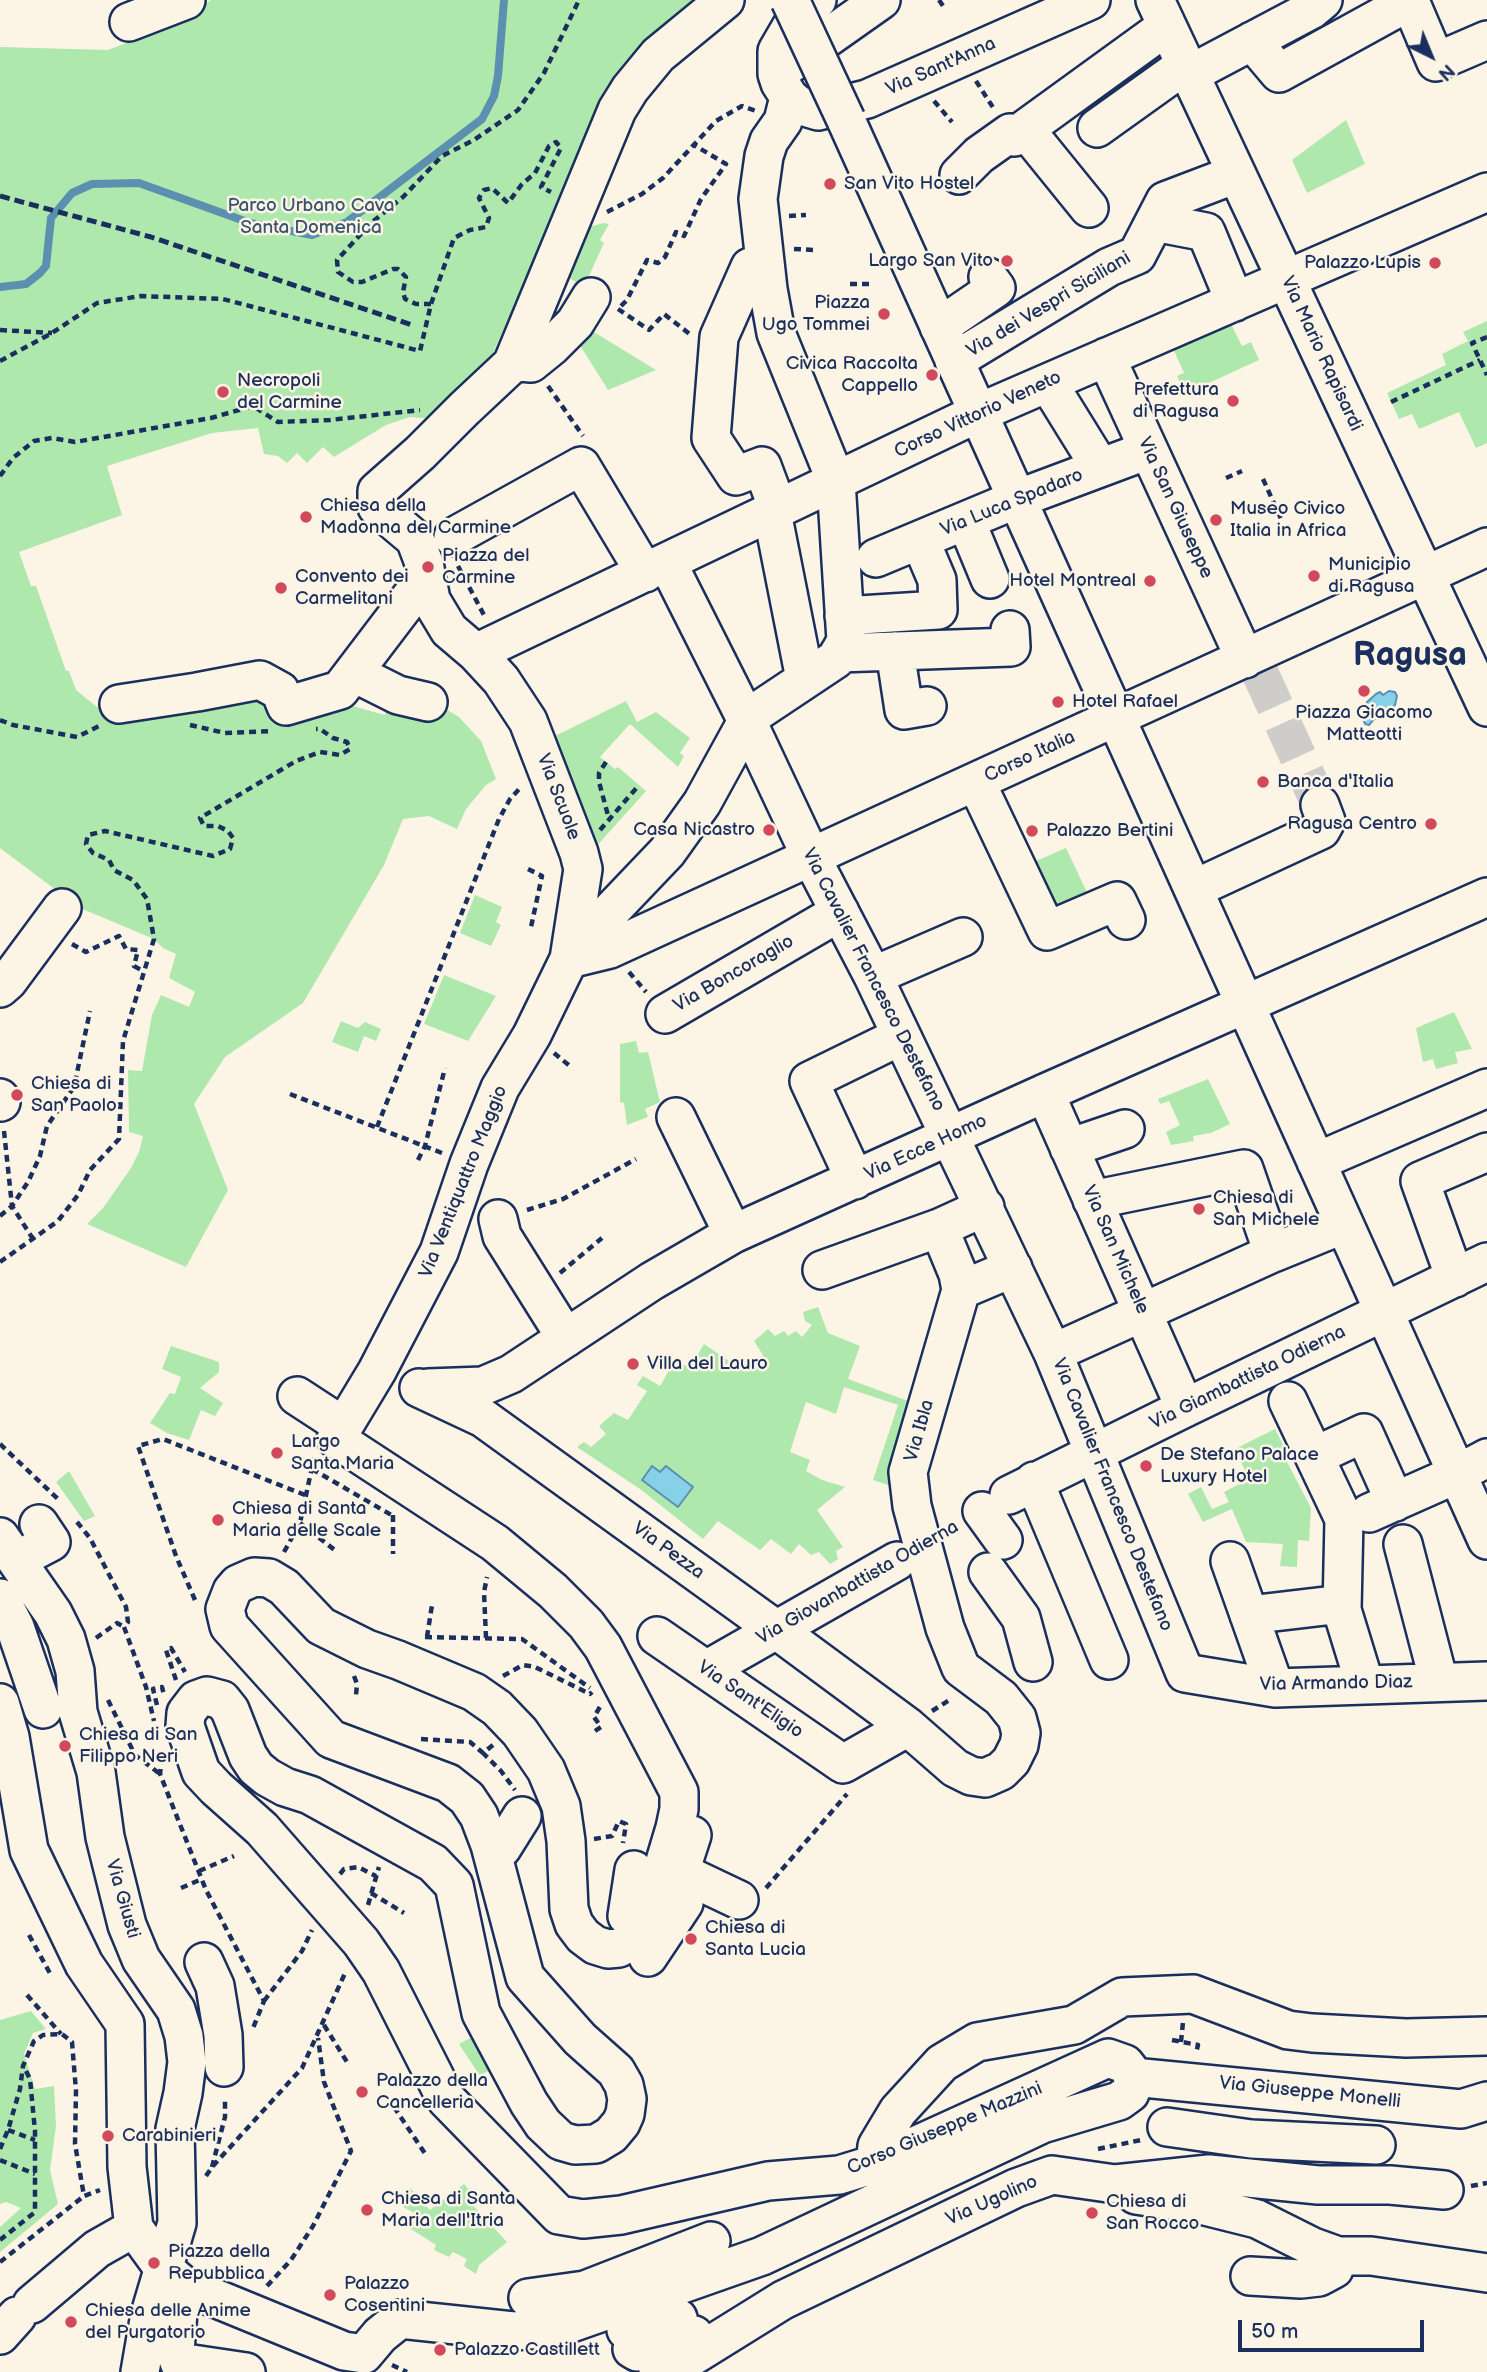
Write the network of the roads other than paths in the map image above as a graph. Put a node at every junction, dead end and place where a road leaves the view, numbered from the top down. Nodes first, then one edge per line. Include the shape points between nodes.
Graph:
1 (186, 0) edge
2 (725, 0) edge
3 (790, 0) edge
4 (817, 0) edge
5 (881, 0) edge
6 (1091, 0) edge
7 (1323, 0) edge
8 (1410, 0) edge
9 (1161, 13) edge
10 (129, 22) dead end
11 (1487, 40) edge
12 (1252, 41) junction
13 (1188, 70) junction
14 (783, 97) junction
15 (1097, 128) dead end
16 (1018, 131) junction
17 (1236, 173) junction
18 (959, 175) dead end
19 (1487, 192) edge
20 (1089, 208) dead end
21 (1154, 222) junction
22 (750, 267) dead end
23 (988, 277) dead end
24 (1285, 280) junction
25 (1235, 302) junction
26 (604, 303) road end
27 (939, 327) junction
28 (1106, 357) junction
29 (954, 361) junction
30 (522, 363) junction
31 (1048, 383) junction
32 (978, 413) junction
33 (1148, 450) junction
34 (1100, 467) junction
35 (836, 481) junction
36 (1017, 499) junction
37 (775, 511) junction
38 (966, 521) junction
39 (453, 537) dead end
40 (920, 540) junction
41 (1487, 547) edge
42 (876, 558) dead end
43 (656, 567) junction
44 (1426, 576) junction
45 (426, 577) junction
46 (990, 579) dead end
47 (844, 616) junction
48 (1010, 630) dead end
49 (895, 651) junction
50 (476, 653) junction
51 (839, 653) junction
52 (1252, 663) junction
53 (805, 679) junction
54 (347, 682) junction
55 (428, 702) dead end
56 (119, 704) dead end
57 (927, 706) dead end
58 (1487, 707) edge
59 (1116, 718) junction
60 (747, 721) junction
61 (976, 782) junction
62 (1320, 806) tunnel mouth
63 (811, 857) junction
64 (1194, 889) junction
65 (1487, 897) edge
66 (840, 912) junction
67 (59, 913) road end
68 (1126, 920) dead end
69 (963, 937) dead end
70 (571, 949) junction
71 (873, 976) junction
72 (0, 988) edge
73 (1245, 1006) junction
74 (665, 1014) road end
75 (901, 1036) junction
76 (1487, 1088) edge
77 (1045, 1093) junction
78 (676, 1117) dead end
79 (1125, 1129) dead end
80 (951, 1136) junction
81 (1069, 1149) junction
82 (1487, 1152) edge
83 (1316, 1162) junction
84 (855, 1180) junction
85 (1093, 1200) junction
86 (985, 1207) junction
87 (498, 1219) road end
88 (1344, 1224) junction
89 (939, 1228) junction
90 (733, 1234) junction
91 (1273, 1253) junction
92 (1013, 1268) junction
93 (822, 1270) dead end
94 (1471, 1270) edge
95 (961, 1290) junction
96 (1142, 1312) junction
97 (1384, 1312) junction
98 (566, 1338) junction
99 (1053, 1353) junction
100 (377, 1371) junction
101 (1279, 1381) junction
102 (419, 1388) junction
103 (297, 1396) dead end
104 (1185, 1408) junction
105 (339, 1432) junction
106 (1332, 1448) dead end
107 (1095, 1452) junction
108 (1472, 1466) edge
109 (1008, 1496) junction
110 (34, 1531) edge
111 (1487, 1540) edge
112 (1403, 1544) dead end
113 (897, 1561) dead end
114 (1230, 1561) dead end
115 (0, 1598) edge
116 (1342, 1604) junction
117 (1249, 1615) junction
118 (779, 1631) junction
119 (657, 1636) dead end
120 (1109, 1660) dead end
121 (1032, 1662) dead end
122 (961, 1668) joint
123 (706, 1671) junction
124 (1185, 1673) joint
125 (1487, 1681) edge
126 (1439, 1682) junction
127 (1365, 1685) junction
128 (1275, 1688) junction
129 (0, 1703) edge
130 (43, 1709) dead end
131 (908, 1727) junction
132 (702, 1807) dead end
133 (522, 1816) road end
134 (502, 1848) dead end
135 (634, 1870) road end
136 (682, 1887) junction
137 (477, 1900) dead end
138 (739, 1900) road end
139 (627, 1916) dead end
140 (646, 1960) dead end
141 (204, 1962) dead end
142 (1487, 2036) edge
143 (224, 2067) dead end
144 (1133, 2077) junction
145 (537, 2082) dead end
146 (1487, 2101) edge
147 (1167, 2127) dead end
148 (1376, 2145) dead end
149 (875, 2164) junction
150 (1115, 2184) junction
151 (1444, 2190) dead end
152 (134, 2228) junction
153 (712, 2241) dead end
154 (1338, 2256) junction
155 (1487, 2273) edge
156 (1250, 2276) dead end
157 (168, 2295) junction
158 (528, 2298) dead end
159 (16, 2318) edge
160 (591, 2318) junction
161 (732, 2331) junction
162 (140, 2372) edge
163 (246, 2372) edge
164 (657, 2372) edge

1 - 10 street
2 - 30 street via 658,55 617,110
3 - 27 street, bridge
4 - 14 street via 784,36 777,51
5 - 14 street
6 - 14 street, Via Sant'Anna via 867,99 818,111
7 - 12 street
8 - 11 street via 1436,62
8 - 12 street via 1279,73
9 - 13 street, Via Mario Rapisardi
9 - 16 street
12 - 13 street
13 - 15 street
13 - 17 street, Via Mario Rapisardi
14 - 35 street via 764,156 758,199 768,289 776,333
16 - 18 street via 979,155
16 - 20 street
17 - 21 street, Via dei Vespri Siciliani via 1166,201
17 - 24 street, Via Mario Rapisardi
19 - 24 street, Corso Vittorio Veneto
21 - 25 street via 1206,232
21 - 29 street, Via dei Vespri Siciliani via 1137,255 1109,267
22 - 37 street via 719,337 710,438 736,476 762,466
23 - 27 street via 996,288
24 - 25 street, Corso Vittorio Veneto
24 - 44 street, Via Mario Rapisardi
25 - 28 street, Corso Vittorio Veneto
26 - 30 street, Via Scuole
27 - 29 street
28 - 31 street, Corso Vittorio Veneto
28 - 33 street, Via San Giuseppe
29 - 32 street
30 - 45 street, Via Scuole via 464,409 377,491 377,507 415,539
31 - 32 street, Corso Vittorio Veneto
31 - 34 street
32 - 35 street, Corso Vittorio Veneto
32 - 36 street
33 - 34 street, Via Luca Spadaro
33 - 52 street, Via San Giuseppe
34 - 36 street, Via Luca Spadaro
35 - 37 street, Corso Vittorio Veneto
35 - 47 street
36 - 38 street, Via Luca Spadaro
36 - 59 street
37 - 43 street, Corso Vittorio Veneto
37 - 53 street
38 - 40 street, Via Luca Spadaro
38 - 46 street
39 - 43 street, Via Cavalier Francesco Destefano via 582,467
40 - 42 street, Via Luca Spadaro
40 - 47 street via 937,580 939,610
41 - 44 street, Corso Italia
43 - 50 street, Corso Vittorio Veneto
43 - 60 street, Via Cavalier Francesco Destefano
44 - 52 street, Corso Italia
44 - 58 street, Via Mario Rapisardi
45 - 50 street, Via Scuole via 431,600 449,630
45 - 54 street
47 - 51 street via 846,641
48 - 49 street via 1011,647
49 - 51 street
49 - 57 street via 904,710
50 - 70 street, Via Scuole via 528,721 579,853 583,869
51 - 53 street
52 - 59 street, Corso Italia
53 - 60 street
54 - 55 street
54 - 56 street via 286,706 280,691 260,680
59 - 61 street, Corso Italia
59 - 64 street
60 - 63 street, Via Cavalier Francesco Destefano
60 - 70 street via 702,803 667,852
61 - 63 street, Corso Italia
61 - 68 street via 1047,931 1118,901
62 - 64 street via 1326,821 1321,830
63 - 66 street, Via Cavalier Francesco Destefano
63 - 70 street, Corso Italia via 610,949
64 - 73 street
65 - 73 street, Via Ecce Homo
66 - 71 street, Via Cavalier Francesco Destefano
66 - 74 street, Via Boncoraglio
67 - 72 street
69 - 71 street
70 - 100 street, Via Ventiquattro Maggio via 532,1035 500,1088 439,1252
71 - 75 street, Via Cavalier Francesco Destefano
73 - 77 street, Via Ecce Homo
73 - 83 street
75 - 80 street, Via Cavalier Francesco Destefano
75 - 84 street via 809,1081
76 - 83 street
77 - 80 street, Via Ecce Homo
77 - 81 street, Via San Michele
78 - 90 street
79 - 81 street
80 - 84 street, Via Ecce Homo
80 - 86 street, Via Cavalier Francesco Destefano
81 - 85 street, Via San Michele
82 - 94 street via 1420,1181
83 - 88 street
84 - 90 street, Via Ecce Homo
85 - 91 street via 1244,1169
85 - 96 street, Via San Michele
86 - 89 street
86 - 92 street, Via Cavalier Francesco Destefano
87 - 98 street via 502,1236
88 - 91 street
88 - 97 street
89 - 93 street
89 - 95 street
90 - 98 street, Via Ecce Homo
91 - 96 street
92 - 95 street
92 - 99 street, Via Cavalier Francesco Destefano
94 - 97 street, Via Giambattista Odierna
95 - 122 street, Via Ibla via 908,1472 912,1506
96 - 99 street
96 - 104 street, Via San Michele
97 - 101 street, Via Giambattista Odierna
97 - 108 street
98 - 102 street, Via Ecce Homo via 511,1374 483,1386
99 - 107 street, Via Cavalier Francesco Destefano
100 - 102 street, Via Ecce Homo
100 - 105 street, Via Ventiquattro Maggio
101 - 104 street, Via Giambattista Odierna
101 - 116 street via 1344,1519
102 - 118 street, Via Pezza via 484,1419
103 - 105 street, Corso Giuseppe Mazzini
104 - 107 street, Via Giambattista Odierna
105 - 149 street, Corso Giuseppe Mazzini via 401,1502 495,1543 586,1624 603,1647 618,1698 679,1792 675,1828 646,1925 638,1938 619,1948 595,1945 574,1924 569,1909 561,1806 546,1770 497,1708 474,1692 321,1626 284,1587 269,1578 246,1579 227,1600 229,1626 331,1739 448,1783 467,1798 490,1845 525,1977 580,2039 616,2071 624,2085 627,2099 621,2123 611,2135 596,2144 575,2145 561,2141 542,2124 481,2013 454,1885 433,1863 310,1795 267,1777 248,1756 230,1710 222,1700 207,1696 196,1700 186,1713 185,1726 201,1772 262,1829 368,1951 446,2099 559,2215 583,2219 621,2216 768,2181 839,2175
106 - 108 street via 1364,1433 1382,1507
107 - 109 street, Via Giambattista Odierna
107 - 124 street, Via Cavalier Francesco Destefano
108 - 111 street
109 - 120 street
109 - 121 street via 996,1556 1021,1618
110 - 157 street, Via Giusti via 54,1613 75,1671 78,1712 96,1772 105,1837 127,1926 141,1959 176,2010 184,2036 187,2063 175,2129 177,2223
112 - 126 street
113 - 118 street, Via Giovanbattista Odierna
114 - 117 street
115 - 130 street via 15,1627
116 - 117 street
116 - 127 street
117 - 128 street
118 - 123 street, Via Giovanbattista Odierna
118 - 131 street, Via Pezza
119 - 123 street, Via Sant'Eligio
122 - 131 street, Via Pezza via 1001,1698 1017,1718 1021,1733 1011,1761 985,1778 971,1776 944,1760
123 - 131 street, Via Sant'Eligio via 843,1764
124 - 128 street, Via Armando Diaz
125 - 126 street, Via Armando Diaz
126 - 127 street, Via Armando Diaz
127 - 128 street, Via Armando Diaz
129 - 152 street via 29,1850 84,1964 125,2024 128,2179
132 - 136 street
133 - 134 street
135 - 139 street
136 - 138 street
136 - 140 street
137 - 145 street via 481,1958 492,2011
141 - 143 street via 215,1986
142 - 149 street via 1312,2033 1288,2030 1192,1994 1122,1997 1074,2025 977,2042 942,2063 898,2111 877,2146
144 - 146 street, Via Giuseppe Monelli via 1461,2109
144 - 149 street, Corso Giuseppe Mazzini via 1120,2060 1102,2060
144 - 160 street, Corso Giuseppe Mazzini via 1130,2093 1119,2101 1042,2123 762,2256
147 - 148 street via 1251,2139
150 - 151 street, Via Ugolino via 1209,2174 1318,2185
150 - 154 street via 1140,2196 1257,2219
150 - 161 street, Via Ugolino via 1052,2175 1016,2188 783,2300
152 - 157 street
152 - 159 street via 97,2249
153 - 158 street via 585,2290
154 - 155 street via 1371,2256
154 - 156 street via 1334,2269 1319,2277
157 - 160 street, Corso Giuseppe Mazzini via 256,2304 344,2351 364,2354 400,2319 513,2331 557,2328
157 - 162 street
157 - 163 street via 179,2362
160 - 161 street via 600,2338 670,2316 678,2318 676,2329 634,2342 632,2349 637,2351 718,2327
161 - 164 street, Via Ugolino

